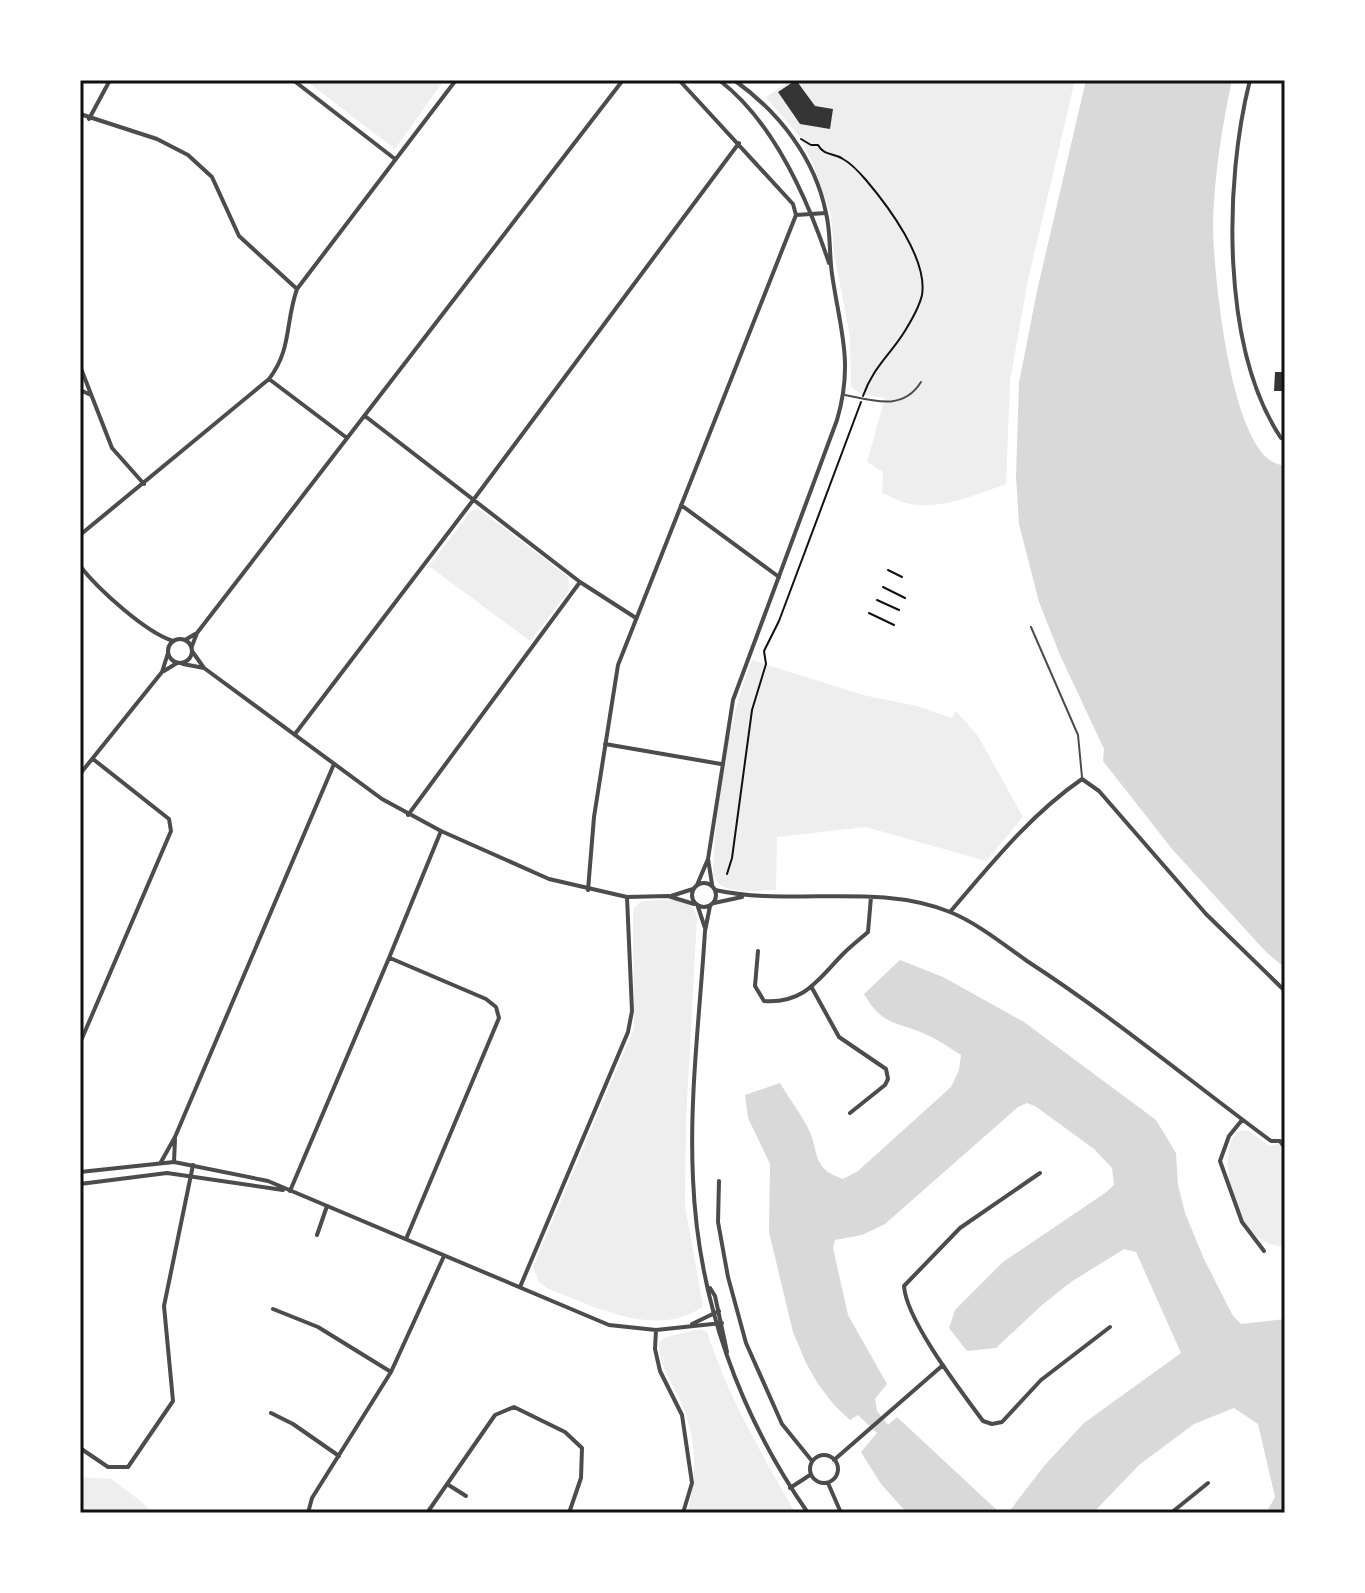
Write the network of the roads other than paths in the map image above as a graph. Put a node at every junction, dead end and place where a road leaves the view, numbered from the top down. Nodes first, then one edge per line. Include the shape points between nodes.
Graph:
1 (110, 80) edge
2 (293, 80) edge
3 (456, 80) edge
4 (623, 80) edge
5 (679, 80) edge
6 (719, 80) edge
7 (734, 80) edge
8 (1250, 80) edge
9 (80, 114) edge
10 (89, 119) junction
11 (739, 143) junction
12 (395, 159) junction
13 (826, 213) junction
14 (811, 214) junction
15 (796, 215) junction
16 (832, 273) junction
17 (297, 289) junction
18 (80, 366) edge
19 (269, 379) junction
20 (921, 382) dead end
21 (80, 390) edge
22 (844, 394) junction
23 (91, 395) junction
24 (365, 416) junction
25 (347, 438) junction
26 (1285, 439) edge
27 (144, 484) junction
28 (474, 499) junction
29 (681, 505) junction
30 (80, 535) edge
31 (80, 566) edge
32 (779, 577) junction
33 (580, 582) junction
34 (636, 618) junction
35 (1031, 627) dead end
36 (197, 633) junction
37 (165, 639) junction
38 (185, 640) junction
39 (173, 641) junction
40 (192, 649) junction
41 (168, 651) junction
42 (180, 663) junction
43 (204, 668) junction
44 (162, 672) junction
45 (295, 734) junction
46 (605, 744) junction
47 (93, 759) junction
48 (334, 764) junction
49 (721, 764) junction
50 (80, 774) edge
51 (1082, 779) junction
52 (408, 815) junction
53 (441, 831) junction
54 (708, 859) junction
55 (695, 887) junction
56 (714, 888) junction
57 (588, 890) junction
58 (668, 896) junction
59 (748, 896) junction
60 (627, 897) junction
61 (871, 897) junction
62 (712, 904) junction
63 (696, 905) junction
64 (950, 912) junction
65 (705, 931) junction
66 (758, 951) dead end
67 (389, 958) junction
68 (812, 988) junction
69 (1285, 991) edge
70 (80, 1043) edge
71 (850, 1113) dead end
72 (1242, 1120) junction
73 (175, 1137) junction
74 (1283, 1139) edge
75 (1285, 1148) edge
76 (164, 1162) junction
77 (174, 1162) junction
78 (193, 1165) junction
79 (80, 1172) edge
80 (167, 1173) junction
81 (1040, 1173) dead end
82 (191, 1175) junction
83 (719, 1181) dead end
84 (80, 1184) edge
85 (290, 1191) junction
86 (327, 1206) junction
87 (317, 1235) dead end
88 (406, 1239) junction
89 (1264, 1251) dead end
90 (444, 1256) junction
91 (708, 1284) junction
92 (520, 1287) junction
93 (273, 1309) dead end
94 (719, 1311) junction
95 (712, 1313) junction
96 (722, 1323) junction
97 (690, 1325) junction
98 (715, 1325) junction
99 (1110, 1327) dead end
100 (656, 1330) junction
101 (728, 1358) junction
102 (943, 1365) junction
103 (391, 1372) junction
104 (271, 1413) dead end
105 (80, 1448) edge
106 (339, 1456) junction
107 (834, 1460) junction
108 (812, 1461) junction
109 (810, 1475) junction
110 (828, 1483) junction
111 (1208, 1483) dead end
112 (447, 1484) junction
113 (790, 1488) junction
114 (466, 1496) dead end
115 (308, 1513) edge
116 (427, 1513) edge
117 (569, 1513) edge
118 (683, 1513) edge
119 (808, 1513) edge
120 (841, 1513) edge
121 (1171, 1513) edge

1 - 10 street
2 - 12 street
3 - 12 street
4 - 24 street
5 - 11 street
6 - 14 street via 766,132
7 - 13 street via 784,126 811,166
8 - 26 street via 1233,184 1233,271 1257,396
9 - 10 street
10 - 17 street via 157,139 188,155 212,177 239,236
11 - 15 street via 793,204
11 - 28 street
12 - 17 street
13 - 14 street
13 - 16 street
14 - 15 street
14 - 16 street
15 - 29 street
16 - 22 street via 846,345
17 - 19 street via 282,362
18 - 23 street
19 - 25 street
19 - 27 street
20 - 22 lane via 913,395 896,402
21 - 23 street
22 - 32 street
23 - 27 street via 112,448
24 - 25 street
24 - 28 street
25 - 36 street
27 - 30 street
28 - 33 street
28 - 45 street
29 - 32 street
29 - 34 street
31 - 37 street via 128,613
32 - 49 street via 733,700
33 - 34 street
33 - 52 street
34 - 46 street via 618,665
35 - 51 lane via 1078,735
36 - 38 street
36 - 40 street
37 - 39 street
37 - 41 street
38 - 39 street
38 - 40 street
39 - 41 street
40 - 42 street via 189,659
40 - 43 street
41 - 42 street
41 - 44 street
42 - 43 street
42 - 44 street
43 - 45 street
44 - 47 street
45 - 48 street
46 - 49 street
46 - 57 street
47 - 50 street
47 - 70 street via 169,819 171,831
48 - 52 street
48 - 73 street
49 - 54 street
51 - 64 street via 1050,801
51 - 69 street
52 - 53 street
53 - 57 street via 549,879
53 - 67 street
54 - 55 street
54 - 56 street
55 - 56 street via 704,883
55 - 58 street
55 - 63 street via 691,896
56 - 59 street
56 - 62 street
57 - 60 street
58 - 60 street
58 - 63 street
59 - 61 street
59 - 62 street
60 - 92 street via 632,1011 628,1032
61 - 64 street
61 - 68 street via 868,932
62 - 63 street
62 - 65 street
63 - 65 street
64 - 72 street via 1054,978
65 - 91 street via 692,1143 694,1204
66 - 68 street via 755,986 764,1001 778,1002
67 - 85 street
67 - 88 street via 486,999 499,1018
68 - 71 street via 839,1037 886,1069 885,1085
72 - 74 street via 1271,1141
72 - 89 street via 1220,1161 1242,1222
73 - 76 street
73 - 77 street
74 - 75 street
76 - 77 street
76 - 79 street
76 - 80 street
77 - 78 street
78 - 82 street
78 - 85 street
80 - 82 street
80 - 84 street
81 - 102 street via 960,1228 904,1286 905,1300
82 - 85 street
82 - 105 street via 164,1306 173,1401 128,1467 108,1467
83 - 108 street via 718,1222 746,1343 782,1424
85 - 86 street
86 - 87 street
86 - 88 street
88 - 90 street
90 - 92 street
90 - 103 street
91 - 94 street
91 - 95 street
92 - 100 street via 609,1325
93 - 103 street via 318,1327
94 - 95 street
94 - 96 street
95 - 97 street
95 - 98 street
96 - 98 street
96 - 101 street
97 - 98 street
97 - 100 street
98 - 101 street
99 - 102 street via 1041,1380 1002,1422 983,1421
100 - 118 street via 660,1371 682,1415 692,1483
101 - 113 street via 758,1432
102 - 107 street
103 - 106 street
104 - 106 street
106 - 115 street
107 - 108 street via 825,1455
107 - 110 street via 837,1475
108 - 109 street
109 - 110 street
109 - 113 street
110 - 120 street
111 - 121 street
112 - 114 street
112 - 116 street
112 - 117 street via 495,1415 514,1407 565,1432 582,1448 581,1478
113 - 119 street

